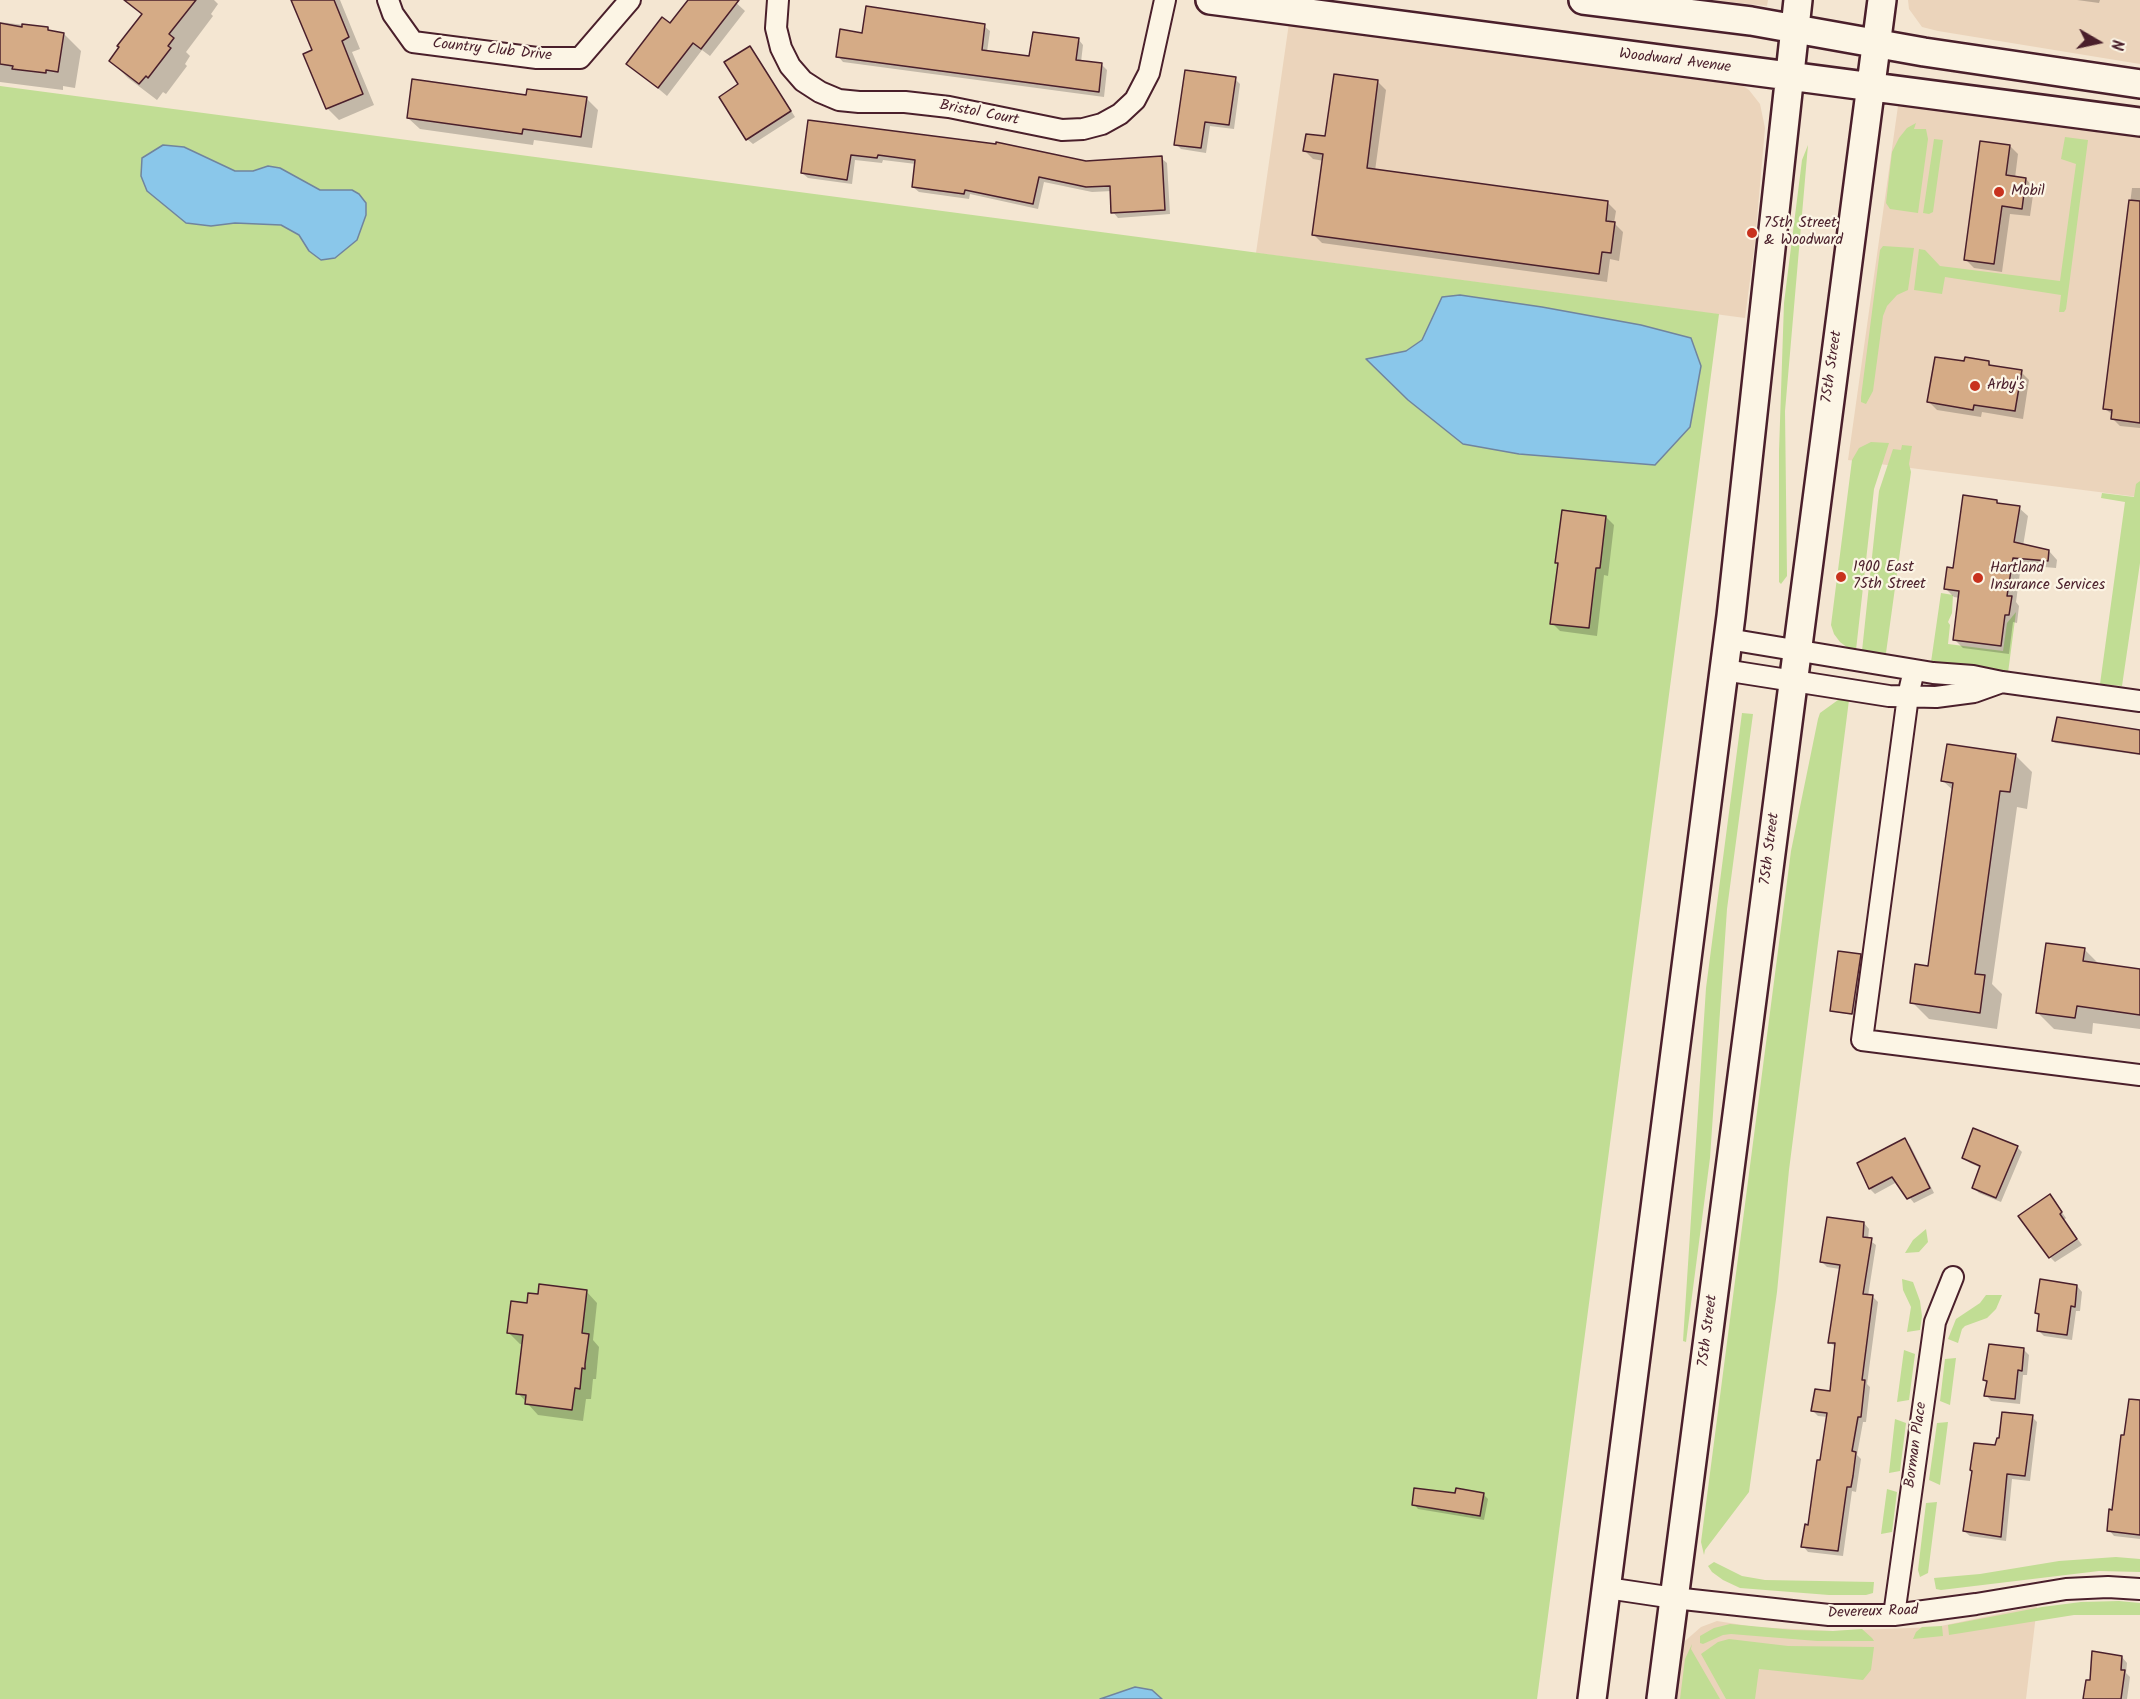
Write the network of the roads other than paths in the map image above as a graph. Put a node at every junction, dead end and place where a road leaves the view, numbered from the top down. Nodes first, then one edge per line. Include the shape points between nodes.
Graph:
1 (388, 0) edge
2 (630, 0) edge
3 (778, 0) edge
4 (1164, 0) edge
5 (1210, 0) edge
6 (1583, 0) edge
7 (1798, 0) edge
8 (1882, 0) edge
9 (1795, 29) junction
10 (1876, 43) junction
11 (1790, 77) junction
12 (2140, 84) edge
13 (1870, 87) junction
14 (2140, 122) edge
15 (1728, 639) junction
16 (1797, 650) junction
17 (1724, 670) junction
18 (1914, 670) junction
19 (1793, 680) junction
20 (2002, 682) junction
21 (1908, 696) junction
22 (2140, 701) edge
23 (2140, 1075) edge
24 (1953, 1277) dead end
25 (1606, 1588) junction
26 (2140, 1589) edge
27 (1674, 1598) junction
28 (1894, 1615) junction
29 (1592, 1699) edge
30 (1661, 1699) edge

1 - 2 street, Country Club Drive via 413,42 537,58 580,58
3 - 4 street, Bristol Court via 776,28 781,48 803,81 820,92 839,100 949,107 1062,130 1102,124 1135,100 1149,73
5 - 11 main road, Woodward Avenue
6 - 9 main road
7 - 9 main road
8 - 10 main road, 75th Street
9 - 10 main road
9 - 11 main road
10 - 12 main road
10 - 13 main road, 75th Street
11 - 13 main road, Woodward Avenue
11 - 15 main road
13 - 14 main road, Woodward Avenue
13 - 16 main road, 75th Street
15 - 16 street
15 - 17 main road
16 - 18 street
16 - 19 main road, 75th Street
17 - 19 street
17 - 25 main road
18 - 20 street
18 - 21 street
19 - 21 street
19 - 27 main road, 75th Street
20 - 21 street via 1974,692 1936,698
20 - 22 street
21 - 23 street via 1862,1040
24 - 28 street, Borman Place via 1935,1322
25 - 27 street, Devereux Road
25 - 29 main road
26 - 28 street, Devereux Road via 2066,1589
27 - 28 street, Devereux Road via 1828,1615
27 - 30 main road, 75th Street

